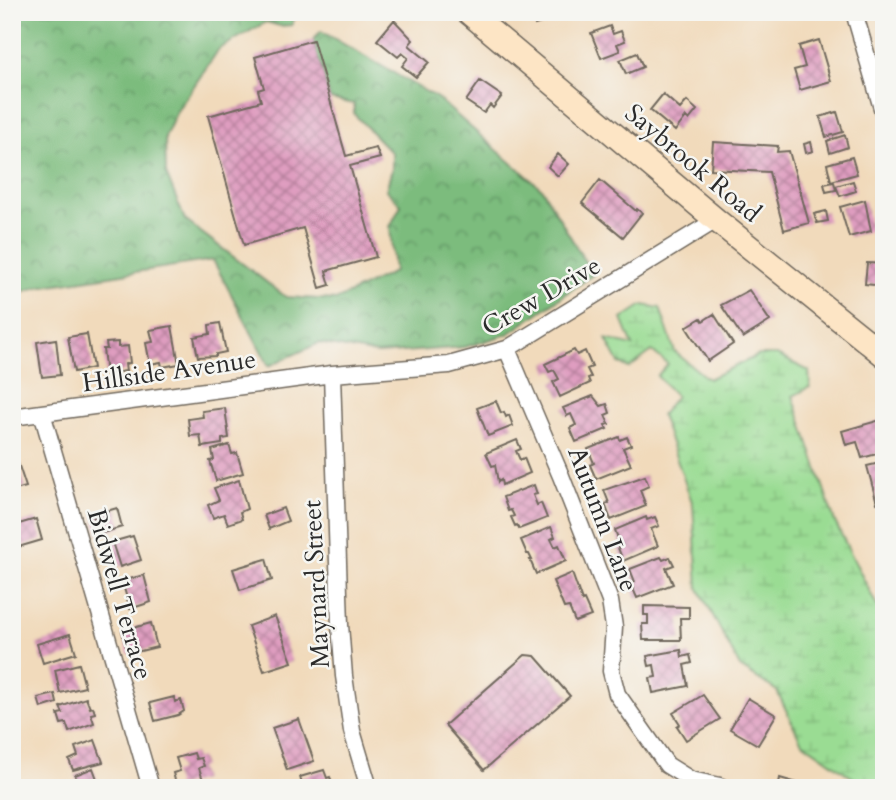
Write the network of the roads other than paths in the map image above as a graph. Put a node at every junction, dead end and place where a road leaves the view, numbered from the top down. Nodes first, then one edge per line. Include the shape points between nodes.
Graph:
1 (468, 12) edge
2 (854, 12) edge
3 (884, 115) edge
4 (716, 220) junction
5 (507, 349) junction
6 (884, 355) edge
7 (332, 374) junction
8 (42, 413) junction
9 (12, 417) edge
10 (720, 786) dead end
11 (150, 788) edge
12 (369, 788) edge

1 - 4 main road, Saybrook Road
2 - 3 street
4 - 5 street, Crew Drive
4 - 6 main road, Saybrook Road
5 - 7 street, Crew Drive via 449,365
5 - 10 street, Autumn Lane via 610,601 614,626 611,671 617,694 667,765 691,780
7 - 8 street, Hillside Avenue
7 - 12 street, Maynard Street via 344,676 352,731
8 - 9 street, Hillside Avenue
8 - 11 street, Bidwell Terrace

